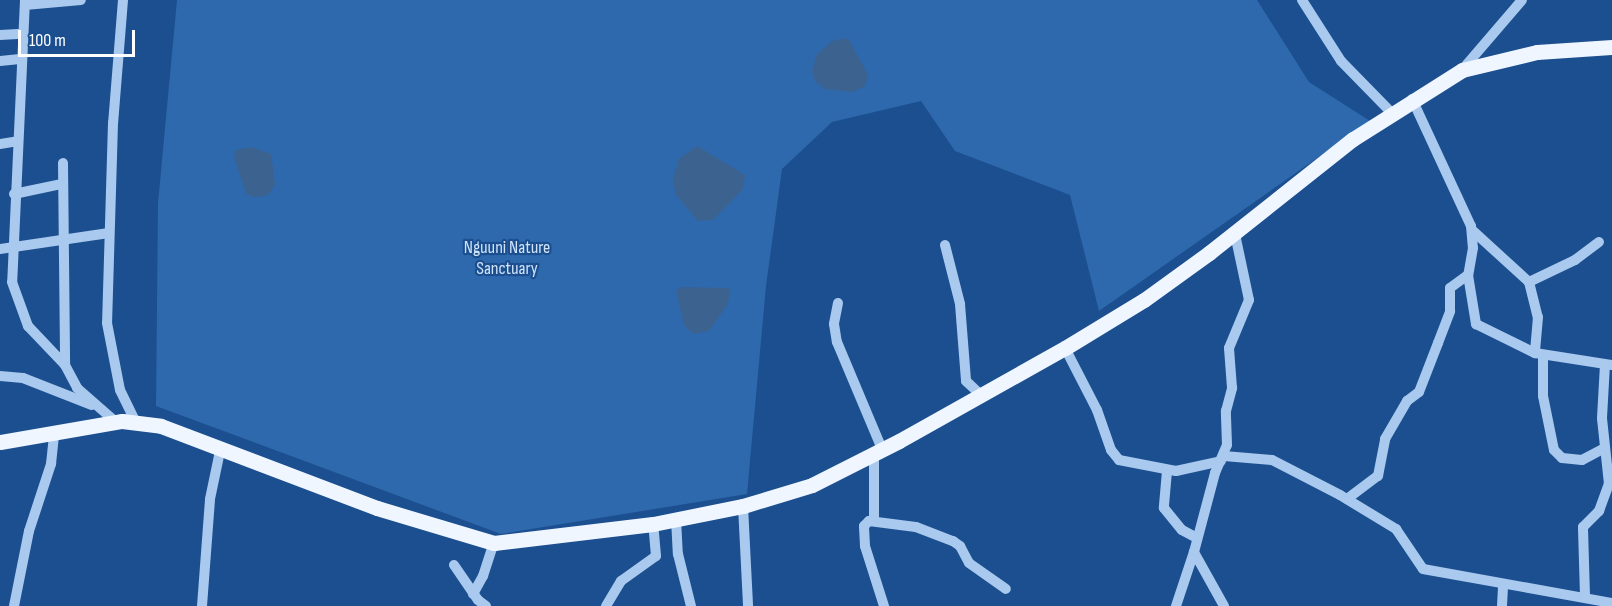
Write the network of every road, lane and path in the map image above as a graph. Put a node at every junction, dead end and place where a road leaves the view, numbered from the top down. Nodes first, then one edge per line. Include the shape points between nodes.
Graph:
1 (81, 0) edge
2 (123, 0) edge
3 (1302, 0) edge
4 (1522, 0) edge
5 (25, 3) edge
6 (22, 34) junction
7 (0, 35) edge
8 (1612, 47) edge
9 (20, 59) junction
10 (0, 61) edge
11 (1462, 70) junction
12 (1412, 99) junction
13 (1392, 114) junction
14 (18, 141) junction
15 (0, 144) edge
16 (63, 163) dead end
17 (62, 184) junction
18 (14, 194) junction
19 (1472, 230) junction
20 (109, 233) junction
21 (1235, 234) junction
22 (62, 238) junction
23 (1599, 242) dead end
24 (945, 245) dead end
25 (12, 248) junction
26 (0, 249) edge
27 (1468, 275) junction
28 (1529, 282) junction
29 (838, 303) dead end
30 (1065, 348) junction
31 (1539, 354) junction
32 (1609, 365) edge
33 (65, 366) junction
34 (0, 376) edge
35 (981, 395) junction
36 (98, 408) junction
37 (135, 421) junction
38 (116, 422) junction
39 (54, 433) junction
40 (1607, 441) edge
41 (0, 442) edge
42 (220, 451) junction
43 (878, 451) junction
44 (1222, 459) junction
45 (1167, 471) junction
46 (1347, 499) junction
47 (743, 506) junction
48 (676, 519) junction
49 (874, 521) junction
50 (652, 524) junction
51 (1197, 538) junction
52 (494, 543) junction
53 (1194, 552) junction
54 (454, 565) dead end
55 (1503, 585) junction
56 (1006, 589) dead end
57 (473, 594) junction
58 (1585, 596) junction
59 (1612, 603) edge
60 (14, 606) edge
61 (202, 606) edge
62 (486, 606) edge
63 (606, 606) edge
64 (691, 606) edge
65 (748, 606) edge
66 (884, 606) edge
67 (1176, 606) edge
68 (1224, 606) edge
69 (1502, 606) edge

1 - 5 street
2 - 20 street
3 - 13 street via 1341,61
4 - 11 street
5 - 6 street
6 - 7 street
6 - 9 street
8 - 11 main road via 1537,52
9 - 10 street
9 - 14 street
11 - 12 main road
12 - 13 main road
12 - 19 street
13 - 21 main road via 1353,139
14 - 15 street
14 - 18 street
16 - 17 street
17 - 18 street
17 - 22 street
18 - 25 street
19 - 27 street
19 - 28 street
20 - 22 street
20 - 37 street via 108,339 120,390
21 - 30 main road via 1144,300
21 - 44 street via 1249,300 1229,348 1232,388
22 - 25 street
22 - 33 street
23 - 28 street via 1575,260
24 - 35 street via 960,304 966,381
25 - 26 street
25 - 33 street via 14,289 28,326
27 - 31 street via 1478,327
27 - 46 street via 1450,288 1450,311 1438,343 1419,392 1406,402 1385,439 1378,476
28 - 31 street via 1538,317
29 - 43 street via 834,324 837,342
30 - 35 main road
30 - 45 street via 1116,457 1126,464
31 - 32 street
31 - 40 street via 1554,450 1562,458 1582,460
32 - 40 street
33 - 36 street via 76,388
34 - 36 street via 24,378
35 - 43 main road
36 - 38 street
37 - 38 main road
37 - 42 main road via 161,426
38 - 39 main road
39 - 41 main road
39 - 60 street via 51,464 29,531
40 - 58 street via 1608,489 1599,511 1584,522 1582,535
42 - 52 main road via 418,522
42 - 61 street via 210,499
43 - 47 main road via 800,490
43 - 49 street
44 - 45 street
44 - 46 street via 1272,460
44 - 51 street
45 - 51 street via 1164,508 1182,530
46 - 55 street via 1400,533 1419,567
47 - 48 main road
47 - 65 street
48 - 50 main road
48 - 64 street via 678,554
49 - 56 street via 916,526 953,541 969,563
49 - 66 street via 864,526 865,546
50 - 52 main road
50 - 63 street via 656,556 621,581
51 - 53 street
52 - 57 street
53 - 67 street
53 - 68 street
54 - 57 street
55 - 58 street
55 - 69 street
57 - 62 street
58 - 59 street

